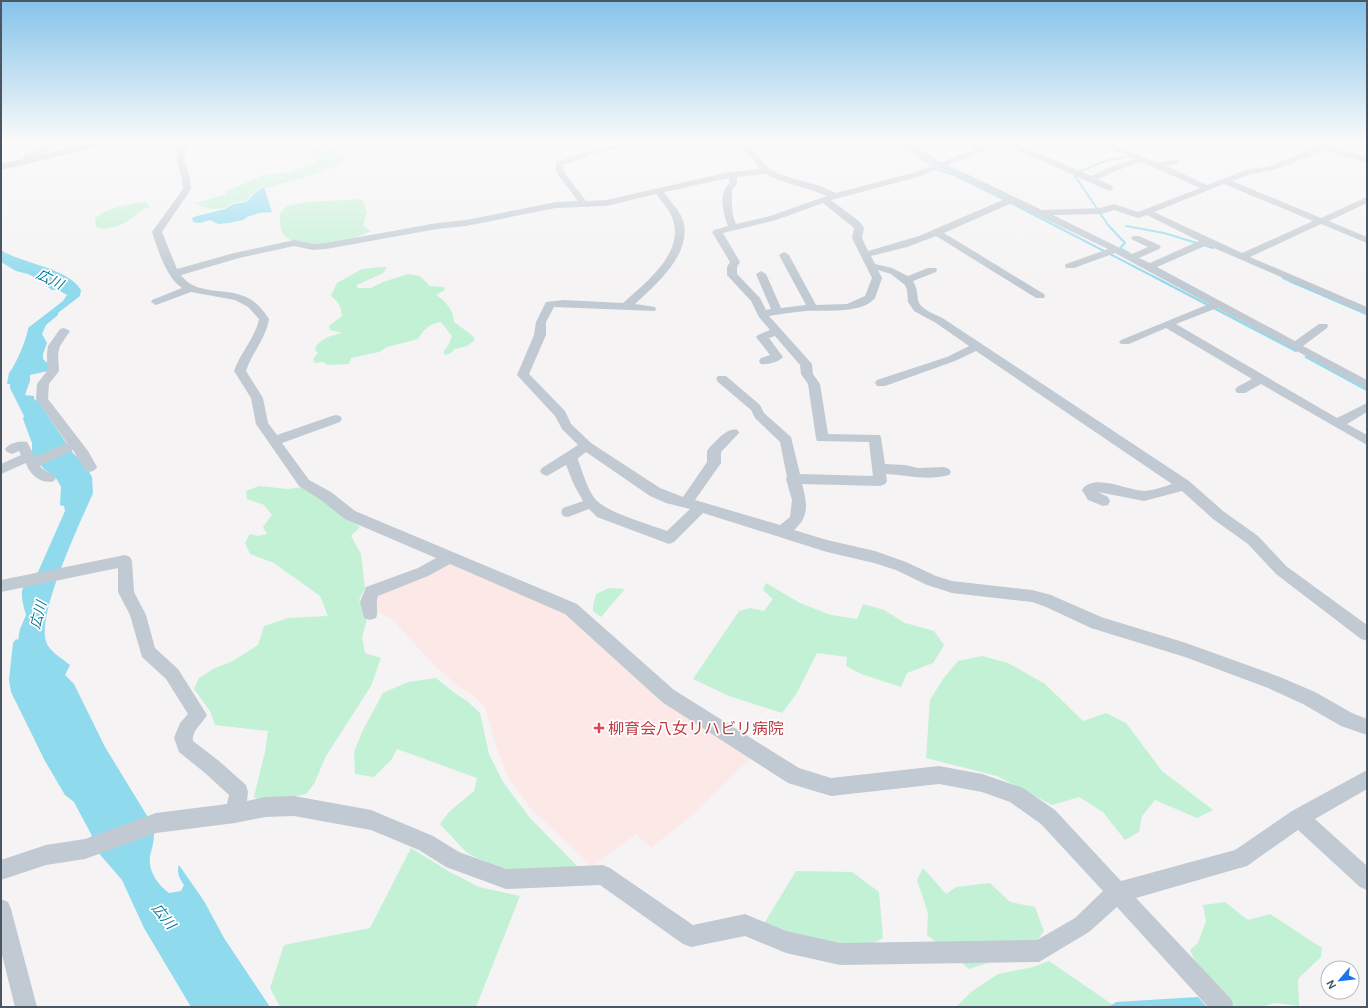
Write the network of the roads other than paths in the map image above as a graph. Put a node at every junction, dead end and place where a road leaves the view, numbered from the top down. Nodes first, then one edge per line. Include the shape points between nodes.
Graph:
1 (187, 189) edge
2 (573, 189) edge
3 (671, 189) edge
4 (728, 189) edge
5 (816, 189) edge
6 (860, 189) edge
7 (987, 189) edge
8 (1205, 189) edge
9 (1244, 189) edge
10 (659, 192) junction
11 (835, 196) junction
12 (1011, 200) junction
13 (1367, 200) edge
14 (826, 201) junction
15 (584, 204) junction
16 (1148, 212) junction
17 (1040, 213) junction
18 (1322, 221) junction
19 (733, 227) junction
20 (936, 232) junction
21 (1136, 238) dead end
22 (1367, 240) edge
23 (1207, 241) junction
24 (1116, 248) junction
25 (866, 254) junction
26 (784, 255) dead end
27 (1244, 256) junction
28 (1132, 257) junction
29 (1070, 266) dead end
30 (872, 267) junction
31 (1150, 267) junction
32 (932, 270) dead end
33 (175, 273) junction
34 (761, 274) dead end
35 (907, 280) junction
36 (192, 288) junction
37 (1040, 296) dead end
38 (156, 302) dead end
39 (1219, 304) junction
40 (811, 305) dead end
41 (626, 306) junction
42 (651, 310) dead end
43 (1367, 311) edge
44 (778, 312) junction
45 (764, 314) junction
46 (1167, 324) junction
47 (1323, 326) dead end
48 (64, 331) dead end
49 (776, 331) junction
50 (1125, 342) dead end
51 (977, 346) junction
52 (1296, 346) junction
53 (765, 361) dead end
54 (722, 379) dead end
55 (1262, 379) junction
56 (881, 383) dead end
57 (1367, 385) edge
58 (1241, 390) dead end
59 (1367, 407) edge
60 (336, 419) dead end
61 (1338, 424) junction
62 (732, 433) dead end
63 (1367, 440) edge
64 (273, 441) junction
65 (75, 444) junction
66 (586, 446) junction
67 (12, 449) dead end
68 (571, 456) junction
69 (30, 460) junction
70 (90, 467) dead end
71 (1, 469) edge
72 (879, 469) junction
73 (547, 472) dead end
74 (944, 472) dead end
75 (49, 478) dead end
76 (793, 479) junction
77 (1184, 485) junction
78 (1103, 501) dead end
79 (591, 503) junction
80 (694, 505) junction
81 (568, 512) dead end
82 (782, 532) junction
83 (450, 557) junction
84 (1, 586) edge
85 (370, 612) dead end
86 (1367, 634) edge
87 (1367, 727) edge
88 (1367, 779) edge
89 (235, 813) junction
90 (1299, 818) junction
91 (1, 870) edge
92 (1367, 880) edge
93 (1116, 893) junction
94 (1, 909) edge
95 (26, 1007) edge
96 (1222, 1007) edge

1 - 33 street via 157,232
2 - 15 street
3 - 10 street
4 - 19 street via 726,206
5 - 11 street
6 - 11 street
7 - 12 street
8 - 16 street
9 - 18 street
10 - 15 street via 606,203
10 - 41 street via 678,219 681,234 670,262
11 - 14 street
12 - 17 street
12 - 20 street
13 - 18 street
14 - 19 street
14 - 25 street via 857,224 857,238
15 - 33 street via 556,205 326,246 313,247 294,243 237,255
16 - 17 street via 1138,215 1114,207 1101,211
16 - 23 street
17 - 24 street
18 - 22 street
18 - 27 street
19 - 45 street via 717,232 735,262 732,275 756,300
20 - 25 street via 888,250
20 - 37 street
21 - 28 street via 1156,247
23 - 27 street
23 - 31 street
24 - 28 street
24 - 29 street
25 - 30 street
26 - 40 street
27 - 43 street
28 - 31 street
30 - 35 street via 881,266
30 - 44 street via 878,278 870,298 856,305
31 - 39 street
32 - 35 street
33 - 36 street via 183,284
34 - 44 street
35 - 51 street via 912,288 916,307
36 - 38 street
36 - 64 street via 245,299 256,307 264,319 263,330 242,361 240,371 257,398 262,424
39 - 46 street
39 - 52 street
41 - 42 street
41 - 66 street via 550,304 541,322 540,335 523,375 526,387 561,414 566,426
44 - 45 street
45 - 49 street
46 - 50 street
46 - 55 street
47 - 52 street
48 - 65 street via 53,345 53,371 43,384 42,399
49 - 53 street via 762,337 777,357
49 - 72 street via 806,364 807,374 814,384 822,438 875,438
51 - 56 street via 945,361
51 - 77 street
52 - 57 street
54 - 76 street via 756,408 759,415 786,440
55 - 58 street
55 - 61 street
59 - 61 street
60 - 64 street
61 - 63 street
62 - 80 street via 714,451 714,463
64 - 83 street via 304,483 350,515
65 - 69 street
65 - 70 street
66 - 68 street
66 - 80 street via 655,492
67 - 69 street via 22,445
68 - 73 street
68 - 79 street via 580,485
69 - 71 street
69 - 75 street via 38,473
72 - 74 street via 918,473
72 - 76 street via 880,481
76 - 82 street via 799,500 797,519
77 - 78 street via 1144,496 1101,487 1089,490 1093,496
77 - 86 street via 1218,515 1253,540 1281,570
79 - 80 street via 602,513 669,538
79 - 81 street
80 - 82 street
82 - 87 street via 875,557 952,587 1032,596 1051,602 1097,623 1186,650 1274,682 1347,720
83 - 85 street via 423,572 371,592 368,602
83 - 93 street via 571,609 668,696 795,776 831,787 939,774 982,783 1016,795 1048,817
84 - 89 street via 125,561 126,592 138,615 148,652 172,674 198,715 186,729 183,738 185,746 239,792
88 - 90 street
89 - 91 street via 156,823 85,849 46,855
89 - 93 street via 265,807 294,806 371,820 426,843 453,860 506,879 603,875 691,936 745,925 786,942 840,954 1039,951 1082,925
90 - 92 street
90 - 93 street via 1240,859
93 - 96 street
94 - 95 street

